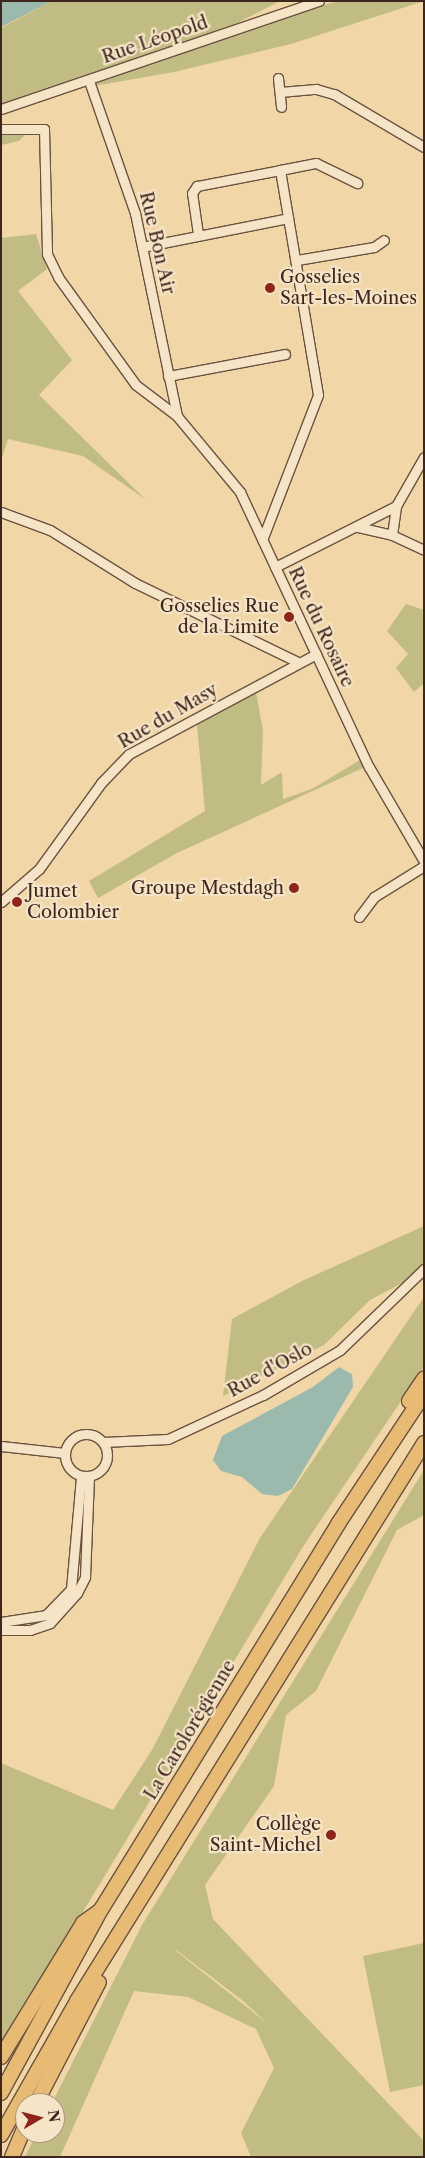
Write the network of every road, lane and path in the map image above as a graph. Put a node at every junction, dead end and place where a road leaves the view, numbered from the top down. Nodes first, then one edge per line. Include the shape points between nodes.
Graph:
1 (319, 1) edge
2 (278, 78) dead end
3 (89, 81) junction
4 (280, 92) junction
5 (282, 107) dead end
6 (1, 109) edge
7 (1, 129) edge
8 (424, 147) edge
9 (280, 170) junction
10 (357, 183) dead end
11 (288, 218) junction
12 (198, 234) junction
13 (384, 240) dead end
14 (142, 247) junction
15 (297, 260) junction
16 (285, 354) dead end
17 (168, 376) junction
18 (178, 416) junction
19 (424, 457) edge
20 (396, 506) junction
21 (1, 512) edge
22 (358, 527) junction
23 (392, 535) junction
24 (262, 540) junction
25 (424, 550) edge
26 (275, 567) junction
27 (316, 654) junction
28 (298, 662) junction
29 (424, 861) edge
30 (424, 866) edge
31 (1, 902) edge
32 (359, 917) dead end
33 (424, 1269) edge
34 (424, 1379) edge
35 (424, 1394) edge
36 (393, 1439) junction
37 (103, 1442) junction
38 (424, 1443) edge
39 (1, 1446) edge
40 (66, 1453) junction
41 (85, 1476) junction
42 (1, 1622) edge
43 (1, 1630) edge
44 (102, 1908) junction
45 (107, 1952) junction
46 (1, 2057) edge
47 (1, 2093) edge
48 (41, 2093) edge
49 (1, 2135) edge
50 (18, 2143) edge
51 (12, 2157) edge

1 - 3 street, Rue Léopold
2 - 4 street
3 - 6 street, Rue Léopold
3 - 14 street, Rue Bon Air via 119,159
4 - 5 street
4 - 8 street via 316,89 334,94
7 - 18 street via 44,129 47,254 86,318 136,385
9 - 10 street via 316,163
9 - 11 street
9 - 12 street via 197,186 192,193
11 - 12 street
11 - 15 street
12 - 14 street
13 - 15 street via 374,247
14 - 17 street, Rue Bon Air
15 - 24 street via 318,386 315,408
16 - 17 street
17 - 18 street, Rue Bon Air
18 - 24 street, Rue du Rosaire via 240,492
19 - 20 street
20 - 22 street
20 - 23 street
21 - 28 street via 50,530 135,583
22 - 23 street
22 - 26 street
23 - 25 street
24 - 26 street, Rue du Rosaire
26 - 27 street, Rue du Rosaire
27 - 28 street, Rue du Masy
27 - 29 street, Rue du Rosaire via 369,767
28 - 31 street, Rue du Masy via 129,754 101,783 39,869
30 - 32 street via 374,897
33 - 37 street, Rue d'Oslo via 340,1350 263,1395 168,1439
34 - 36 highway via 402,1412
35 - 36 highway, La Carolorégienne
36 - 44 highway, La Carolorégienne
37 - 40 street via 84,1434 72,1440
37 - 41 street via 106,1463
38 - 45 highway
39 - 40 street
40 - 41 street via 69,1468
41 - 42 street via 71,1589 46,1615
41 - 43 street via 85,1577 78,1593 50,1623 30,1630
44 - 46 highway via 83,1922
44 - 47 highway, La Carolorégienne
45 - 48 highway via 102,1976
45 - 49 highway
50 - 51 highway

